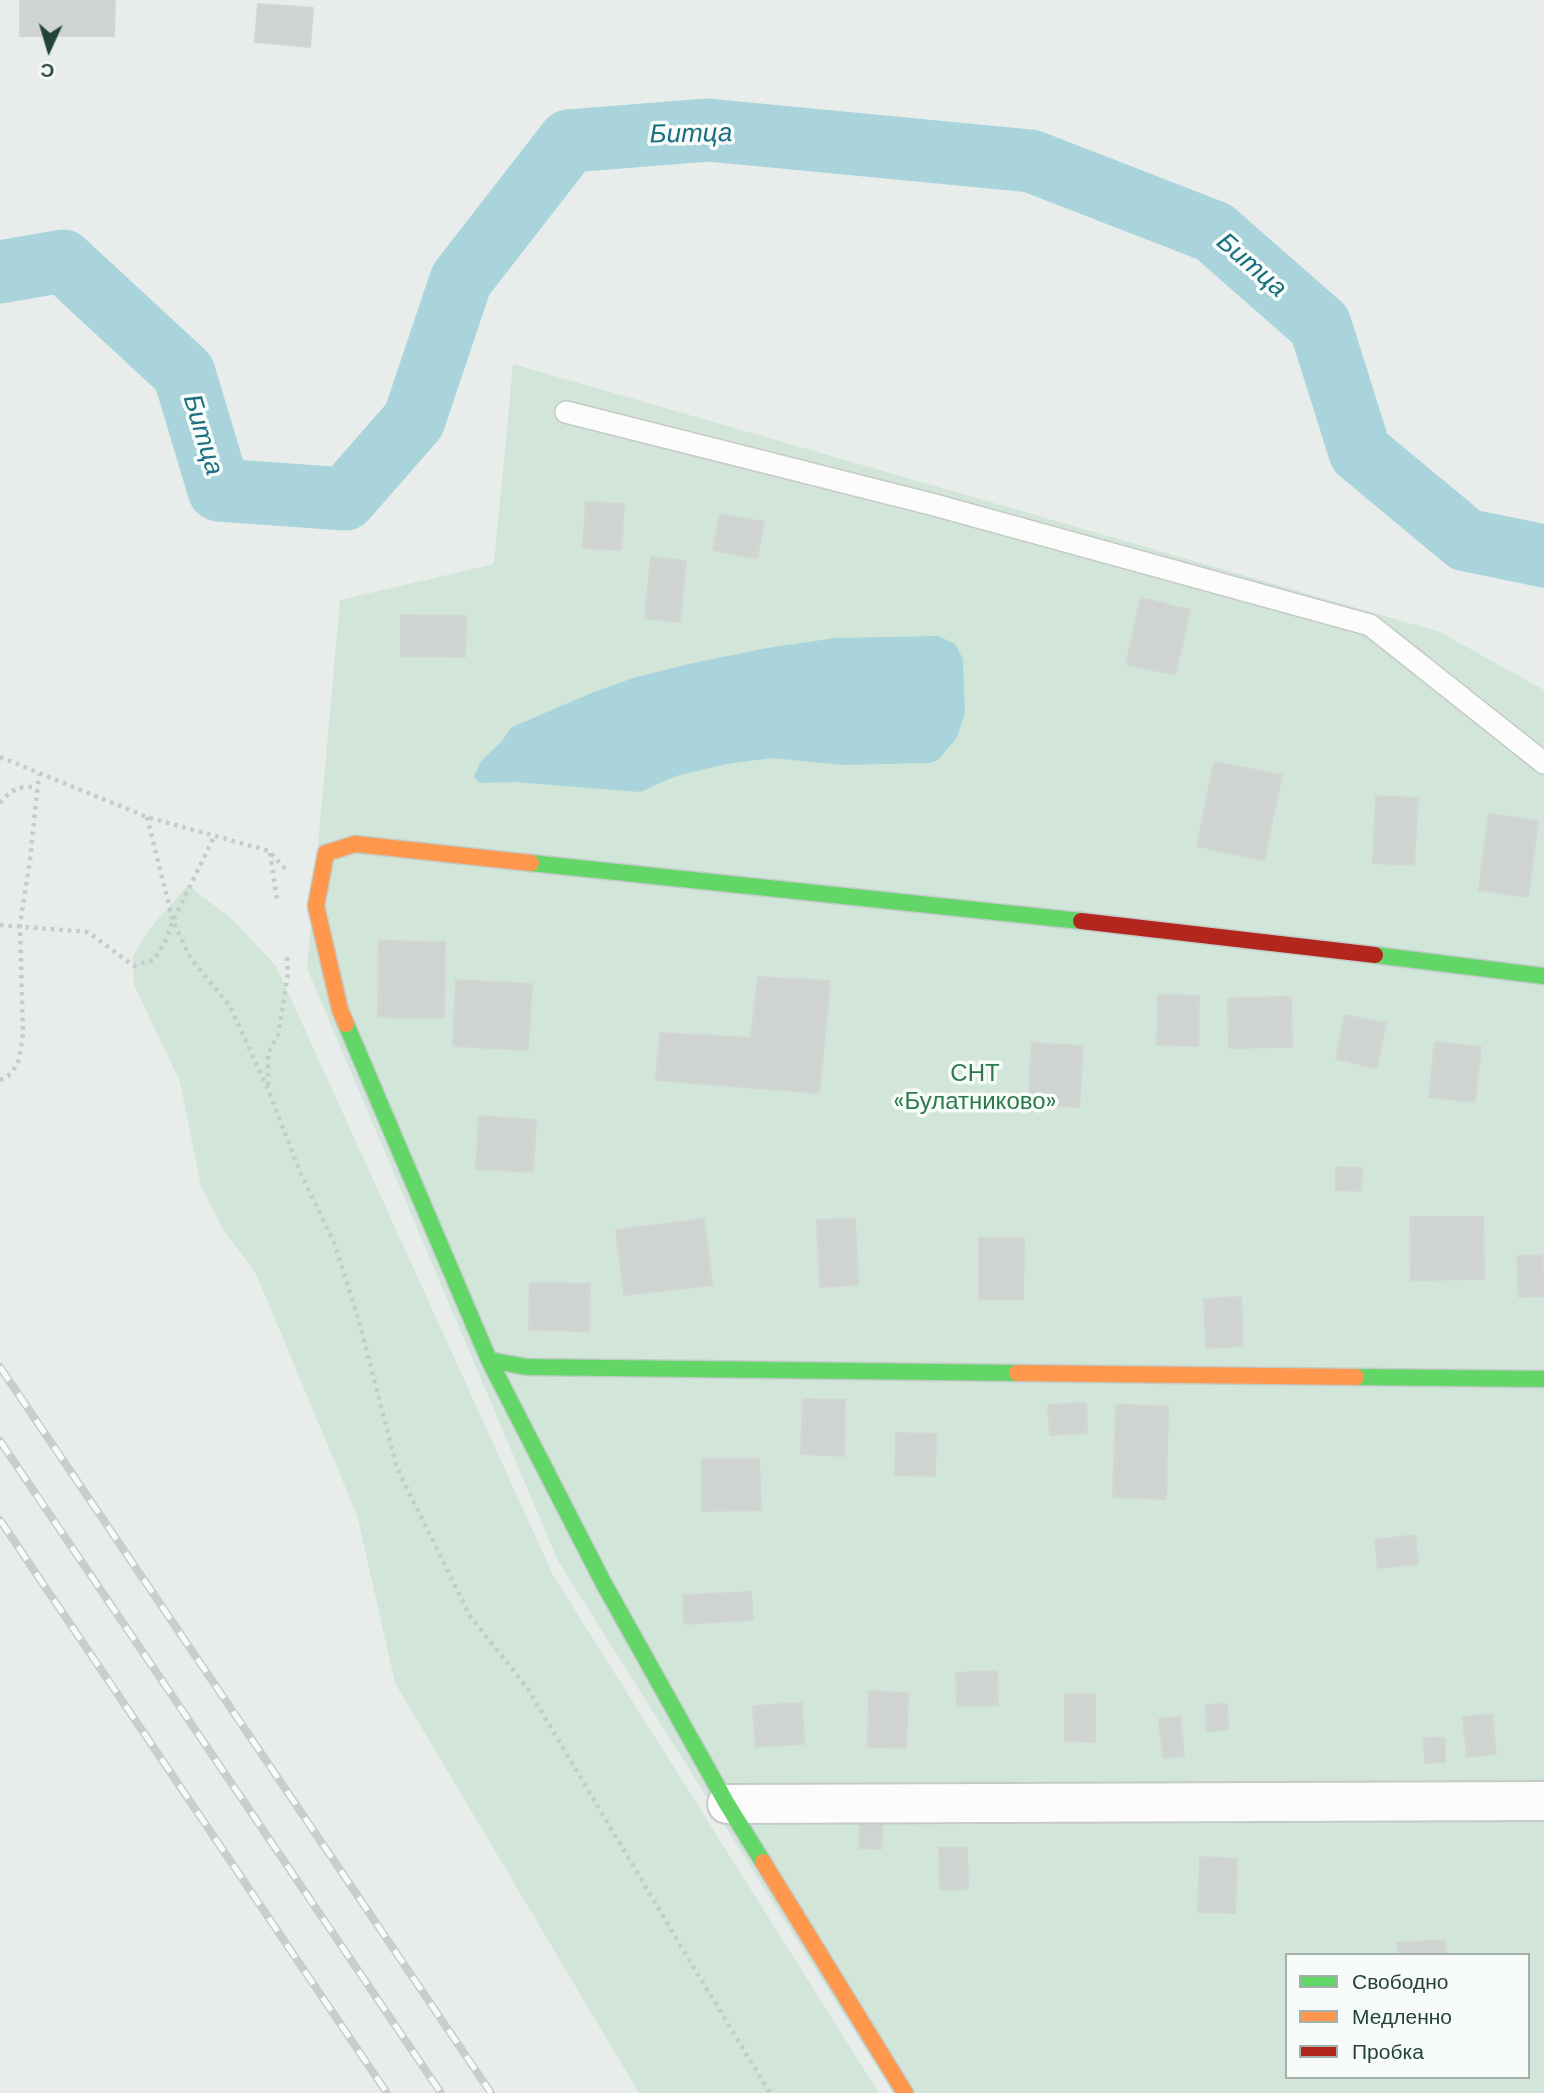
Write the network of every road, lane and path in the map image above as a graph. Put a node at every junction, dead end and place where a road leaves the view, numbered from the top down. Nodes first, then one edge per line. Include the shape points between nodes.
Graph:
1 (566, 412) dead end
2 (0, 757) edge
3 (1544, 763) edge
4 (39, 774) junction
5 (37, 787) junction
6 (0, 803) edge
7 (147, 817) junction
8 (214, 836) junction
9 (269, 852) junction
10 (316, 906) junction
11 (279, 907) dead end
12 (173, 921) junction
13 (0, 925) edge
14 (20, 925) junction
15 (286, 950) dead end
16 (1544, 976) edge
17 (0, 1080) edge
18 (268, 1089) junction
19 (489, 1360) junction
20 (1544, 1379) edge
21 (1544, 1801) edge
22 (727, 1804) junction
23 (770, 2093) edge
24 (905, 2093) edge

1 - 3 lane via 931,504 1370,625
2 - 4 path
4 - 5 path
4 - 7 path
5 - 6 path via 10,791
5 - 14 path
7 - 8 path
7 - 12 path
8 - 9 path
8 - 12 path
9 - 10 path
9 - 11 path
10 - 16 street via 326,853 355,844 1222,936
10 - 19 street via 341,1010
12 - 14 path via 155,959 134,967 88,932
12 - 18 path via 191,959 230,1006
13 - 14 path
14 - 17 path via 23,1034 18,1064
15 - 18 path via 288,974 278,1035 268,1053
18 - 23 path via 334,1242 397,1468 470,1615 528,1689
19 - 20 street via 527,1367
19 - 22 street via 604,1584
21 - 22 street
22 - 24 street

